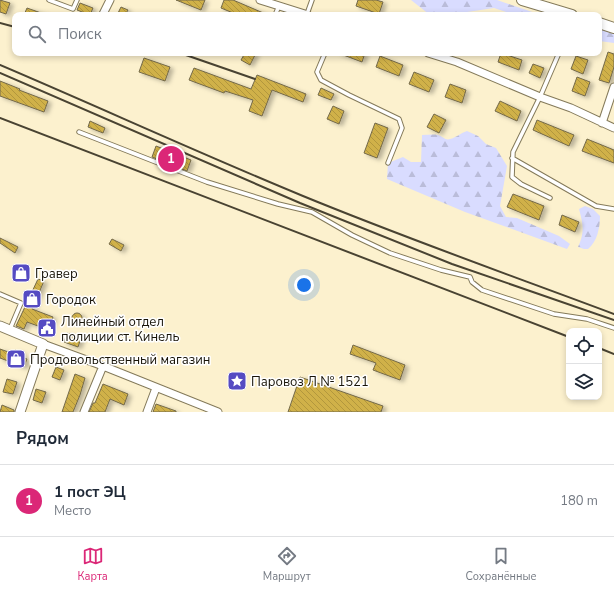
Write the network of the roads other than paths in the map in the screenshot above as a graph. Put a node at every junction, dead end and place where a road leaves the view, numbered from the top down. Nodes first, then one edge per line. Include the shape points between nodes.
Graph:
1 (49, 0) edge
2 (77, 0) edge
3 (110, 0) edge
4 (260, 0) edge
5 (312, 0) edge
6 (522, 0) edge
7 (533, 2) edge
8 (279, 6) junction
9 (104, 12) edge
10 (277, 12) edge
11 (298, 12) edge
12 (309, 12) edge
13 (563, 12) edge
14 (602, 25) edge
15 (614, 28) edge
16 (324, 56) edge
17 (438, 56) edge
18 (558, 56) edge
19 (614, 87) edge
20 (540, 97) junction
21 (602, 123) junction
22 (614, 128) edge
23 (80, 132) dead end
24 (512, 158) junction
25 (388, 163) dead end
26 (550, 198) dead end
27 (614, 209) edge
28 (0, 294) edge
29 (0, 326) edge
30 (614, 328) edge
31 (10, 330) junction
32 (43, 344) junction
33 (103, 366) junction
34 (156, 388) junction
35 (209, 410) edge
36 (20, 412) edge
37 (84, 412) edge
38 (147, 412) edge
39 (218, 412) edge

1 - 2 lane via 73,9
3 - 9 street
4 - 8 street
5 - 12 lane
6 - 7 main road
7 - 13 main road
8 - 10 lane
8 - 11 street
14 - 15 main road
16 - 25 lane via 317,72 321,80 399,119 402,128
17 - 20 street
18 - 20 lane
19 - 21 street
20 - 21 street
20 - 24 lane
21 - 22 street
23 - 30 lane via 207,182 312,212 390,253 470,277 482,290 554,314 587,319
24 - 26 lane via 512,177
24 - 27 lane via 596,206
28 - 31 lane via 21,303
29 - 31 street
31 - 32 street
32 - 33 street
32 - 36 street
33 - 34 street
33 - 37 street
34 - 35 street
34 - 38 street
35 - 39 street

